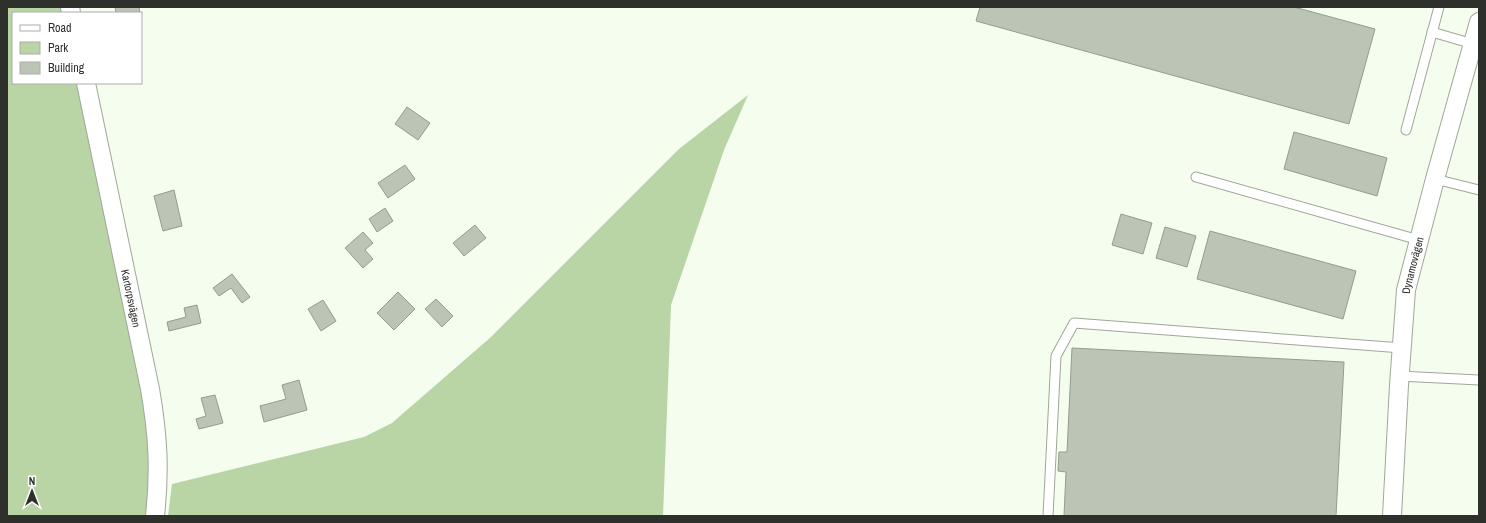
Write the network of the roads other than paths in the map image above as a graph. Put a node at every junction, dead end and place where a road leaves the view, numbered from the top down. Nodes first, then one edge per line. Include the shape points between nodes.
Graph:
1 (1439, 7) edge
2 (1479, 22) edge
3 (1432, 32) junction
4 (1473, 44) junction
5 (86, 84) edge
6 (1406, 130) dead end
7 (1196, 176) dead end
8 (1435, 179) junction
9 (1479, 190) edge
10 (1419, 240) junction
11 (1402, 348) junction
12 (1399, 376) junction
13 (1479, 380) edge
14 (155, 516) edge
15 (1048, 516) edge
16 (1392, 516) edge

1 - 3 lane
2 - 4 street, Dynamovägen
3 - 4 lane
3 - 6 lane
4 - 8 street, Dynamovägen
5 - 14 street, Kartorpsvägen via 157,428 159,473
7 - 10 lane
8 - 9 lane
8 - 10 street, Dynamovägen
10 - 11 street, Dynamovägen via 1406,290
11 - 12 street, Dynamovägen
11 - 15 lane via 1074,323 1056,356
12 - 13 lane
12 - 16 street, Dynamovägen

